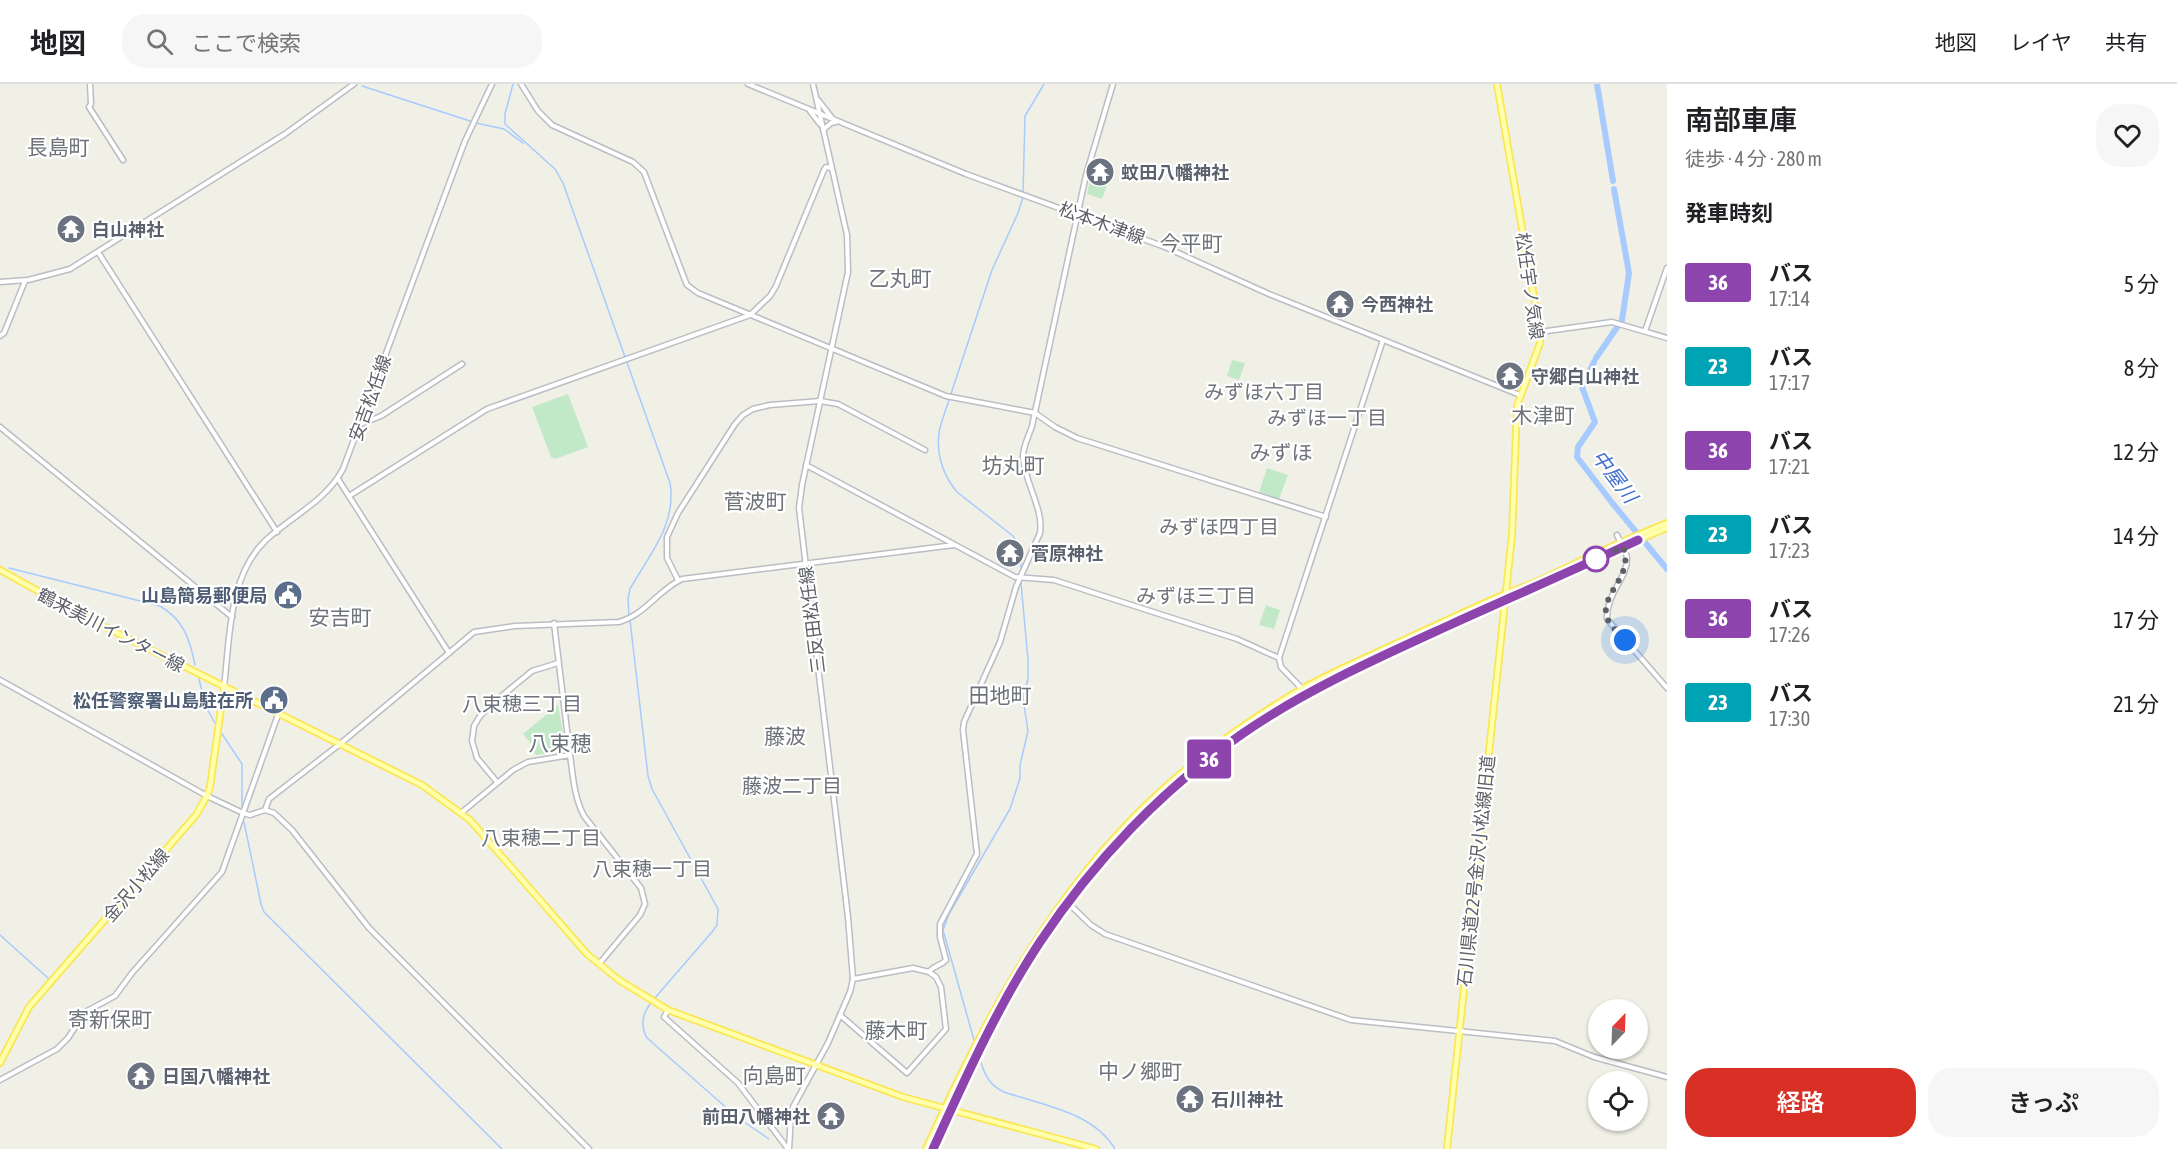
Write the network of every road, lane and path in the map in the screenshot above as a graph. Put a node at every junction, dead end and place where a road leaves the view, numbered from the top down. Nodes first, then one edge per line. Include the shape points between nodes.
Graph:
1 (90, 84) edge
2 (354, 84) edge
3 (492, 84) edge
4 (521, 84) edge
5 (748, 84) edge
6 (813, 84) edge
7 (1113, 84) edge
8 (1497, 84) edge
9 (816, 97) junction
10 (805, 108) junction
11 (820, 114) junction
12 (838, 122) junction
13 (823, 130) junction
14 (123, 160) dead end
15 (831, 168) junction
16 (1078, 215) junction
17 (98, 252) junction
18 (1667, 268) edge
19 (25, 281) junction
20 (0, 282) edge
21 (750, 315) junction
22 (1645, 331) junction
23 (1540, 332) junction
24 (0, 336) edge
25 (1667, 338) edge
26 (1383, 340) junction
27 (831, 349) junction
28 (462, 364) dead end
29 (1520, 395) junction
30 (820, 401) junction
31 (1035, 413) junction
32 (360, 424) junction
33 (0, 427) edge
34 (925, 450) dead end
35 (806, 465) junction
36 (338, 479) junction
37 (349, 496) junction
38 (1326, 517) junction
39 (1667, 523) edge
40 (1667, 528) edge
41 (277, 532) junction
42 (1617, 535) dead end
43 (1644, 535) junction
44 (1637, 538) junction
45 (1620, 542) junction
46 (954, 545) junction
47 (1623, 547) junction
48 (805, 563) junction
49 (0, 570) edge
50 (1020, 579) junction
51 (678, 580) junction
52 (1506, 597) junction
53 (232, 617) junction
54 (554, 623) junction
55 (448, 653) junction
56 (1279, 658) junction
57 (558, 663) junction
58 (0, 680) edge
59 (224, 687) junction
60 (1667, 688) edge
61 (1305, 692) junction
62 (279, 712) junction
63 (340, 744) junction
64 (570, 755) junction
65 (497, 782) junction
66 (207, 796) junction
67 (265, 810) junction
68 (243, 813) junction
69 (461, 813) junction
70 (1066, 901) junction
71 (599, 964) junction
72 (929, 972) junction
73 (853, 979) junction
74 (668, 1010) junction
75 (840, 1015) junction
76 (1459, 1032) junction
77 (0, 1063) edge
78 (816, 1066) junction
79 (1667, 1077) edge
80 (0, 1080) edge
81 (944, 1109) junction
82 (950, 1110) junction
83 (589, 1149) edge
84 (788, 1149) edge
85 (926, 1149) edge
86 (933, 1149) edge
87 (1096, 1149) edge
88 (1447, 1149) edge

1 - 14 street via 89,107
2 - 17 street via 285,134
3 - 32 street, 安吉松任線 via 465,141
4 - 21 street via 547,122 633,162 645,172 687,285
5 - 10 street, 松本木津線
6 - 9 street, 三反田松任線
7 - 16 street
8 - 23 main road, 松任宇ノ気線
9 - 10 street via 815,106
9 - 11 street, 三反田松任線
9 - 12 street
10 - 11 street, 松本木津線
10 - 13 street
11 - 12 street, 松本木津線
11 - 13 street, 三反田松任線
12 - 13 street
12 - 16 street, 松本木津線
13 - 15 street, 三反田松任線
15 - 21 street via 824,170 776,286
15 - 27 street, 三反田松任線 via 848,248 848,276
16 - 26 street, 松本木津線 via 1166,247
16 - 31 street
17 - 19 street via 70,269
17 - 41 street
18 - 22 street
19 - 20 street
19 - 24 street
21 - 27 street
21 - 37 street via 487,409
22 - 23 street via 1602,323
22 - 25 street
23 - 29 main road, 松任宇ノ気線 via 1537,354
26 - 29 street, 松本木津線
26 - 38 street
27 - 30 street, 三反田松任線
27 - 31 street via 950,398
28 - 32 street via 381,416
29 - 52 main road, 松任宇ノ気線
30 - 34 street via 838,404
30 - 35 street, 三反田松任線
30 - 51 street via 753,409 735,424 667,537 667,558
31 - 38 street via 1077,438
31 - 50 street via 1023,456 1041,523
32 - 36 street, 安吉松任線
33 - 53 street
35 - 46 street
35 - 48 street, 三反田松任線 via 799,508
36 - 37 street
36 - 41 street, 安吉松任線 via 319,500
37 - 55 street
38 - 56 street
39 - 43 main road
40 - 43 main road
41 - 53 street, 安吉松任線 via 247,565
42 - 45 street
43 - 44 main road
44 - 45 main road
44 - 47 main road
45 - 47 street
45 - 52 main road
46 - 48 street
46 - 50 street
47 - 52 main road
47 - 60 street via 1626,566 1608,602 1607,619
48 - 51 street
48 - 73 street, 三反田松任線
49 - 59 main road, 鶴来美川インター線
50 - 56 street via 1054,580 1237,639
50 - 72 street via 1000,642 964,722 977,854 940,924 946,960
51 - 54 street via 628,619
52 - 61 main road via 1351,664
52 - 76 main road, 石川県道22号金沢小松線旧道
53 - 59 street, 安吉松任線
54 - 55 street via 481,630
54 - 57 street
55 - 63 street
56 - 61 street via 1281,667
57 - 64 street
57 - 65 street via 532,671 492,704 474,726 472,741 477,758
58 - 66 street
59 - 62 main road
59 - 66 main road, 金沢小松線
61 - 70 main road via 1244,726 1169,785 1131,820
62 - 63 main road
62 - 68 street
63 - 67 street via 269,799
63 - 69 main road via 422,785
64 - 65 street via 528,762
64 - 71 street via 573,782 584,816 641,888 645,904
65 - 69 street
66 - 68 street
66 - 77 main road, 金沢小松線 via 167,851 29,1007
67 - 68 street
67 - 83 street via 292,830 369,928
68 - 80 street via 222,872 115,996 85,1012 57,1049
69 - 71 main road
70 - 76 street via 1105,934 1350,1020
70 - 81 main road via 1023,958
70 - 82 main road via 1011,989
71 - 74 main road via 619,981
72 - 73 street via 913,968
72 - 75 street via 941,987 946,1029 906,1073
73 - 75 street, 三反田松任線
74 - 78 main road
74 - 84 street via 664,1017 738,1083
75 - 78 street, 三反田松任線
76 - 79 street via 1555,1041 1594,1057
76 - 88 main road, 石川県道22号金沢小松線旧道
78 - 81 main road
78 - 84 street, 三反田松任線 via 791,1115
81 - 82 main road
81 - 85 main road
82 - 86 main road
82 - 87 main road

